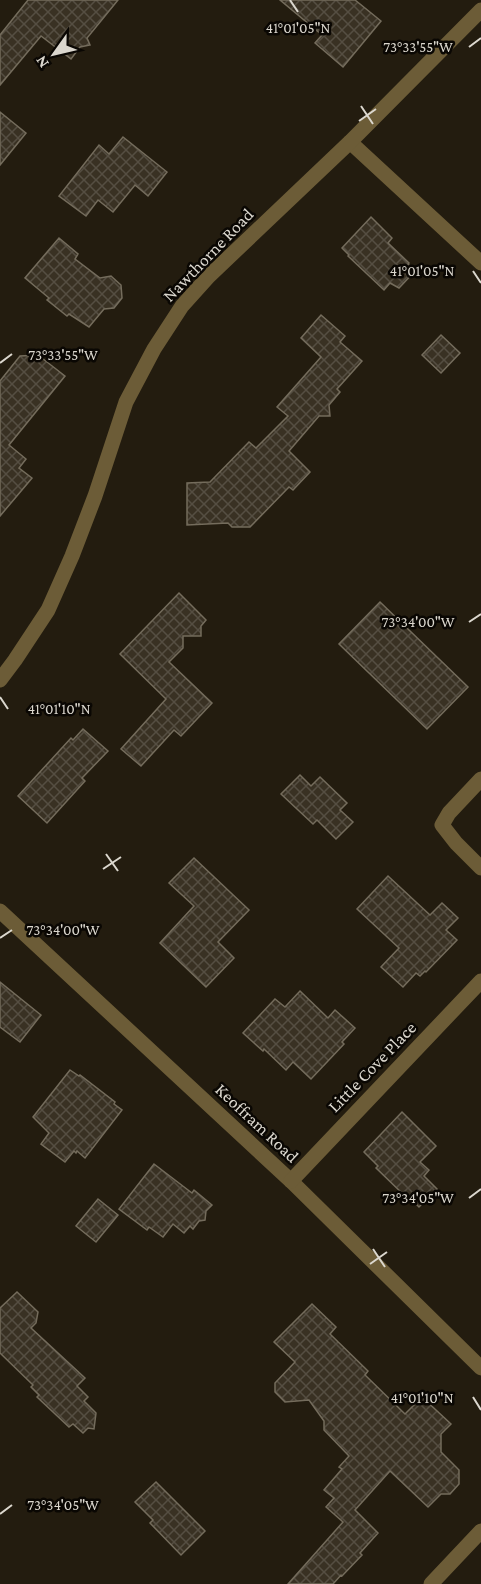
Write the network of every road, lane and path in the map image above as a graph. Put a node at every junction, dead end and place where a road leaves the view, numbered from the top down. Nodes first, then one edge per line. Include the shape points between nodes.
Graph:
1 (481, 10) edge
2 (350, 142) junction
3 (481, 263) edge
4 (0, 680) edge
5 (481, 779) edge
6 (481, 868) edge
7 (0, 911) edge
8 (481, 981) edge
9 (291, 1181) junction
10 (481, 1368) edge
11 (481, 1531) edge
12 (432, 1584) edge

1 - 2 street, Nawthorne Road
2 - 3 street
2 - 4 street, Nawthorne Road via 209,276 182,306 154,349 126,402 95,496 48,610
5 - 6 street via 442,825
7 - 9 street, Keoffram Road
8 - 9 street, Little Cove Place
9 - 10 street, Keoffram Road
11 - 12 street

